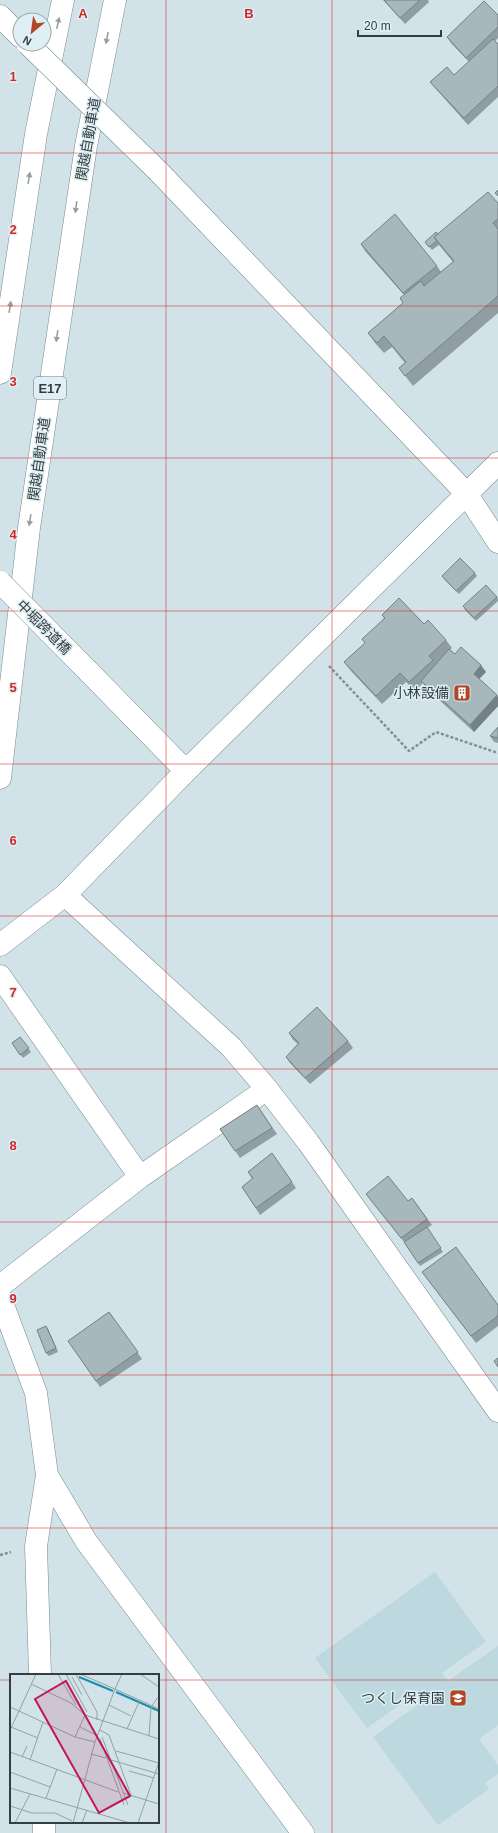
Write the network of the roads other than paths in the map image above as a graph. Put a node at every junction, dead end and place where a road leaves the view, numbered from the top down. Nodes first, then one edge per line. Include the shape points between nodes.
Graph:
1 (63, 0) edge
2 (115, 0) edge
3 (36, 52) edge
4 (0, 373) edge
5 (498, 463) edge
6 (466, 493) junction
7 (498, 542) edge
8 (0, 582) edge
9 (186, 771) junction
10 (0, 778) edge
11 (65, 895) junction
12 (0, 945) edge
13 (0, 976) edge
14 (267, 1089) junction
15 (140, 1177) junction
16 (0, 1286) edge
17 (0, 1297) edge
18 (498, 1411) edge
19 (46, 1475) junction
20 (40, 1674) edge
21 (303, 1833) edge

4 -> 1 main road via 36,134
2 -> 10 main road, 関越自動車道 / E17 via 86,146 33,497
3 - 6 main road, bridge via 158,171
5 - 6 main road
6 - 7 main road
6 - 9 main road
8 - 9 main road, 中堀跨道橋, bridge
9 - 11 main road
11 - 12 main road
11 - 14 main road via 231,1047
13 - 15 main road
14 - 15 main road
14 - 18 main road via 312,1148
15 - 16 main road
17 - 19 main road via 36,1393
19 - 20 main road via 36,1546
19 - 21 main road via 86,1541

